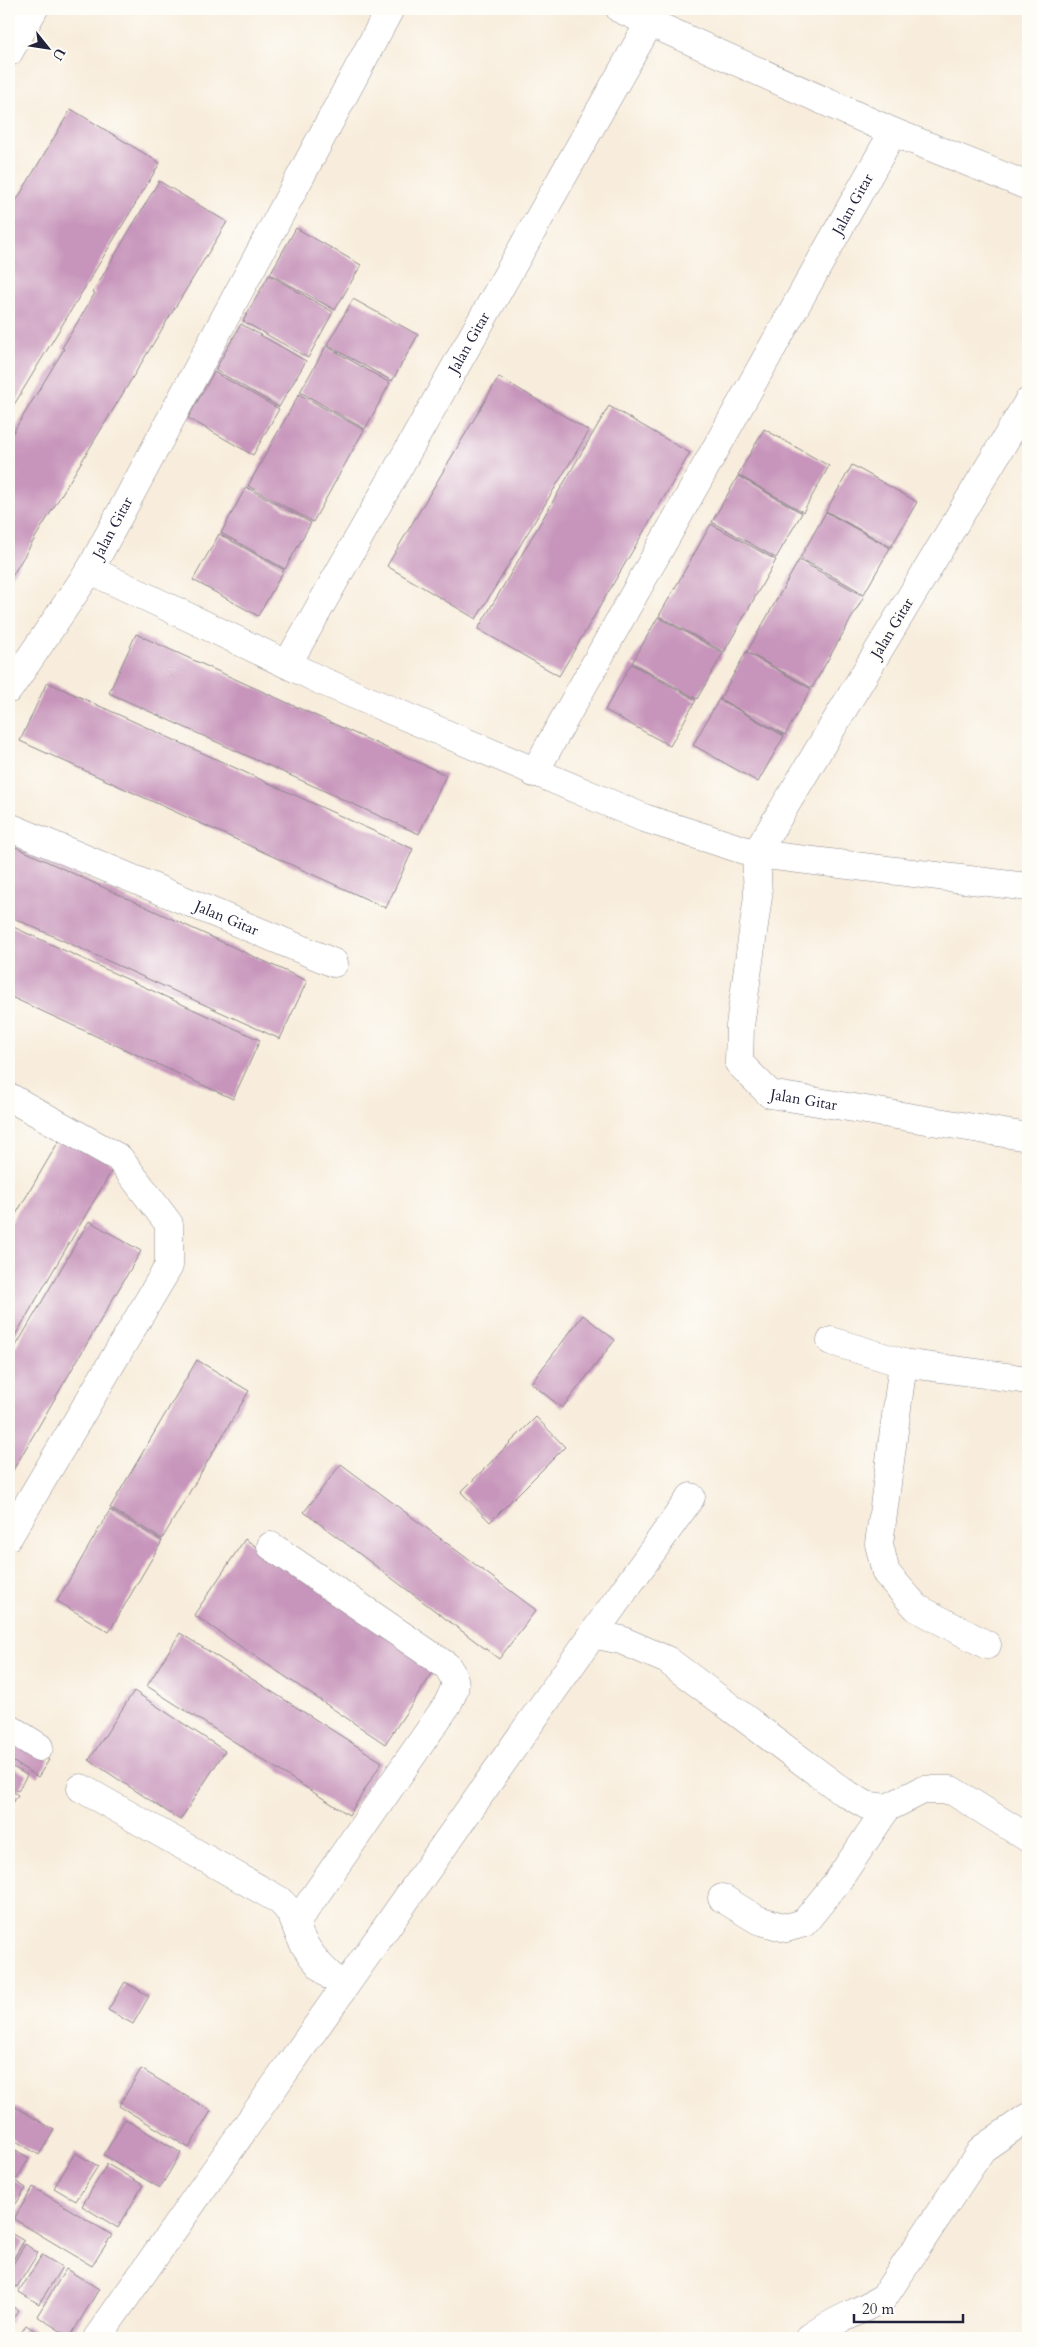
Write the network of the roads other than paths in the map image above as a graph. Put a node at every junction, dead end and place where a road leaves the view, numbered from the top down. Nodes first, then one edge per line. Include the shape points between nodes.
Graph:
1 (34, 9) edge
2 (390, 9) edge
3 (620, 9) edge
4 (650, 22) junction
5 (9, 52) edge
6 (893, 132) junction
7 (1028, 186) edge
8 (1028, 402) edge
9 (90, 570) junction
10 (288, 663) junction
11 (9, 689) edge
12 (534, 773) junction
13 (9, 827) edge
14 (756, 854) junction
15 (1028, 887) edge
16 (334, 963) dead end
17 (9, 1098) edge
18 (1028, 1137) edge
19 (830, 1341) dead end
20 (903, 1363) junction
21 (1028, 1380) edge
22 (691, 1497) dead end
23 (9, 1536) edge
24 (271, 1546) dead end
25 (593, 1634) junction
26 (987, 1645) dead end
27 (9, 1728) edge
28 (39, 1747) dead end
29 (81, 1788) dead end
30 (887, 1808) junction
31 (1028, 1838) edge
32 (722, 1898) dead end
33 (296, 1923) junction
34 (344, 1987) junction
35 (1028, 2117) edge
36 (97, 2338) edge
37 (809, 2338) edge

1 - 5 street
2 - 9 street, Jalan Gitar
3 - 4 street
4 - 6 street
4 - 10 street, Jalan Gitar
6 - 7 street
6 - 12 street, Jalan Gitar
8 - 14 street, Jalan Gitar
9 - 10 street, Jalan Gitar
9 - 11 street, Jalan Gitar
10 - 12 street, Jalan Gitar via 322,682
12 - 14 street, Jalan Gitar via 644,818
13 - 16 street, Jalan Gitar
14 - 15 street, Jalan Gitar
14 - 18 street, Jalan Gitar via 758,896 740,1026 739,1063 770,1094
17 - 23 street via 119,1158 169,1224 169,1266
19 - 20 street
20 - 21 street
20 - 26 street via 879,1544 886,1573 917,1608
22 - 25 street
24 - 33 street via 448,1666 456,1678 456,1687 447,1704
25 - 30 street via 621,1640 667,1660 842,1791 866,1805
25 - 34 street
27 - 28 street
29 - 33 street via 278,1900 290,1910
30 - 31 street via 923,1790 950,1790
30 - 32 street via 837,1882 804,1923 786,1928 758,1920
33 - 34 street via 315,1960
34 - 36 street
35 - 37 street via 982,2149 884,2297

